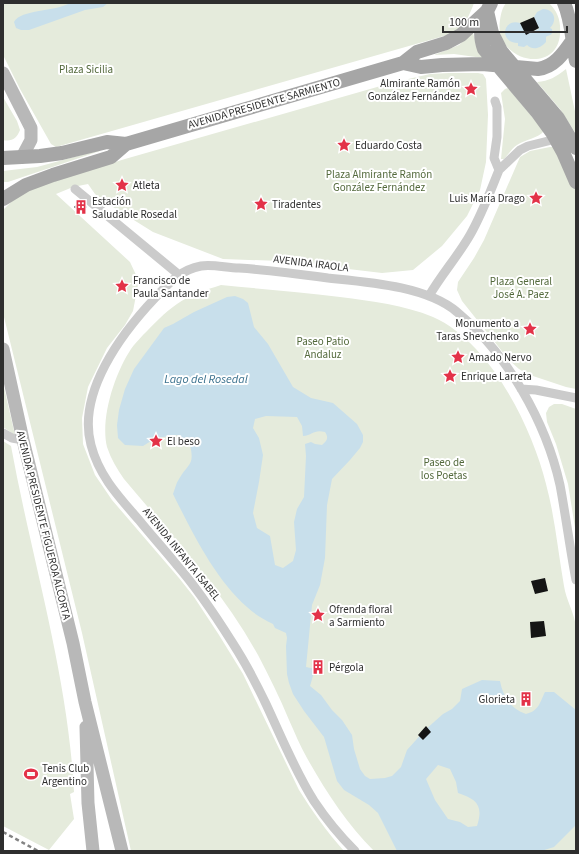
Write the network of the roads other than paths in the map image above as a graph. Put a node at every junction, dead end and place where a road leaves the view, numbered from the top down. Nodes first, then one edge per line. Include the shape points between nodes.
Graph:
1 (564, 3) edge
2 (489, 7) edge
3 (574, 39) edge
4 (576, 61) edge
5 (403, 63) junction
6 (496, 65) junction
7 (515, 67) junction
8 (3, 73) edge
9 (495, 101) dead end
10 (556, 139) junction
11 (126, 144) junction
12 (576, 148) edge
13 (22, 157) junction
14 (3, 158) edge
15 (499, 170) junction
16 (576, 182) edge
17 (75, 188) dead end
18 (3, 199) edge
19 (178, 274) junction
20 (429, 296) junction
21 (3, 349) edge
22 (521, 389) junction
23 (576, 398) edge
24 (3, 433) edge
25 (23, 440) junction
26 (576, 580) edge
27 (85, 702) junction
28 (93, 851) edge
29 (122, 851) edge
30 (355, 851) edge

1 - 3 main road
2 - 5 main road, AVENIDA PRESIDENTE SARMIENTO via 461,35 446,43 416,52
2 - 6 main road via 480,30 480,38 484,49
2 - 7 main road via 492,33 501,51
3 - 4 main road
3 - 7 main road, AVENIDA PRESIDENTE SARMIENTO via 557,59 545,68
5 - 6 main road, AVENIDA PRESIDENTE SARMIENTO via 421,67
5 - 11 main road, AVENIDA PRESIDENTE SARMIENTO
6 - 7 main road, AVENIDA PRESIDENTE SARMIENTO
6 - 10 main road via 537,112
7 - 12 main road via 558,118
8 - 13 main road via 31,128 31,140
9 - 15 street via 498,125 494,158
10 - 15 street via 520,150
10 - 16 main road
11 - 13 main road, AVENIDA PRESIDENTE SARMIENTO via 107,142 62,153
11 - 18 main road, AVENIDA PRESIDENTE SARMIENTO via 111,157 26,185
13 - 14 main road, AVENIDA PRESIDENTE SARMIENTO
15 - 20 street via 472,230
17 - 19 street
19 - 20 street, AVENIDA IRAOLA via 202,266 253,269 388,286
19 - 30 street, AVENIDA INFANTA ISABEL via 141,313 110,356 100,375 89,416 92,449 109,485 179,567 213,612 241,655 313,799
20 - 22 street, AVENIDA IRAOLA via 456,310 479,333
21 - 25 main road, AVENIDA PRESIDENTE FIGUEROA ALCORTA
22 - 23 street via 553,392
22 - 26 street, AVENIDA IRAOLA via 537,417 559,483
24 - 25 street
25 - 27 main road, AVENIDA PRESIDENTE FIGUEROA ALCORTA
27 - 28 main road, AVENIDA PRESIDENTE FIGUEROA ALCORTA via 88,803
27 - 29 main road, AVENIDA PRESIDENTE FIGUEROA ALCORTA

